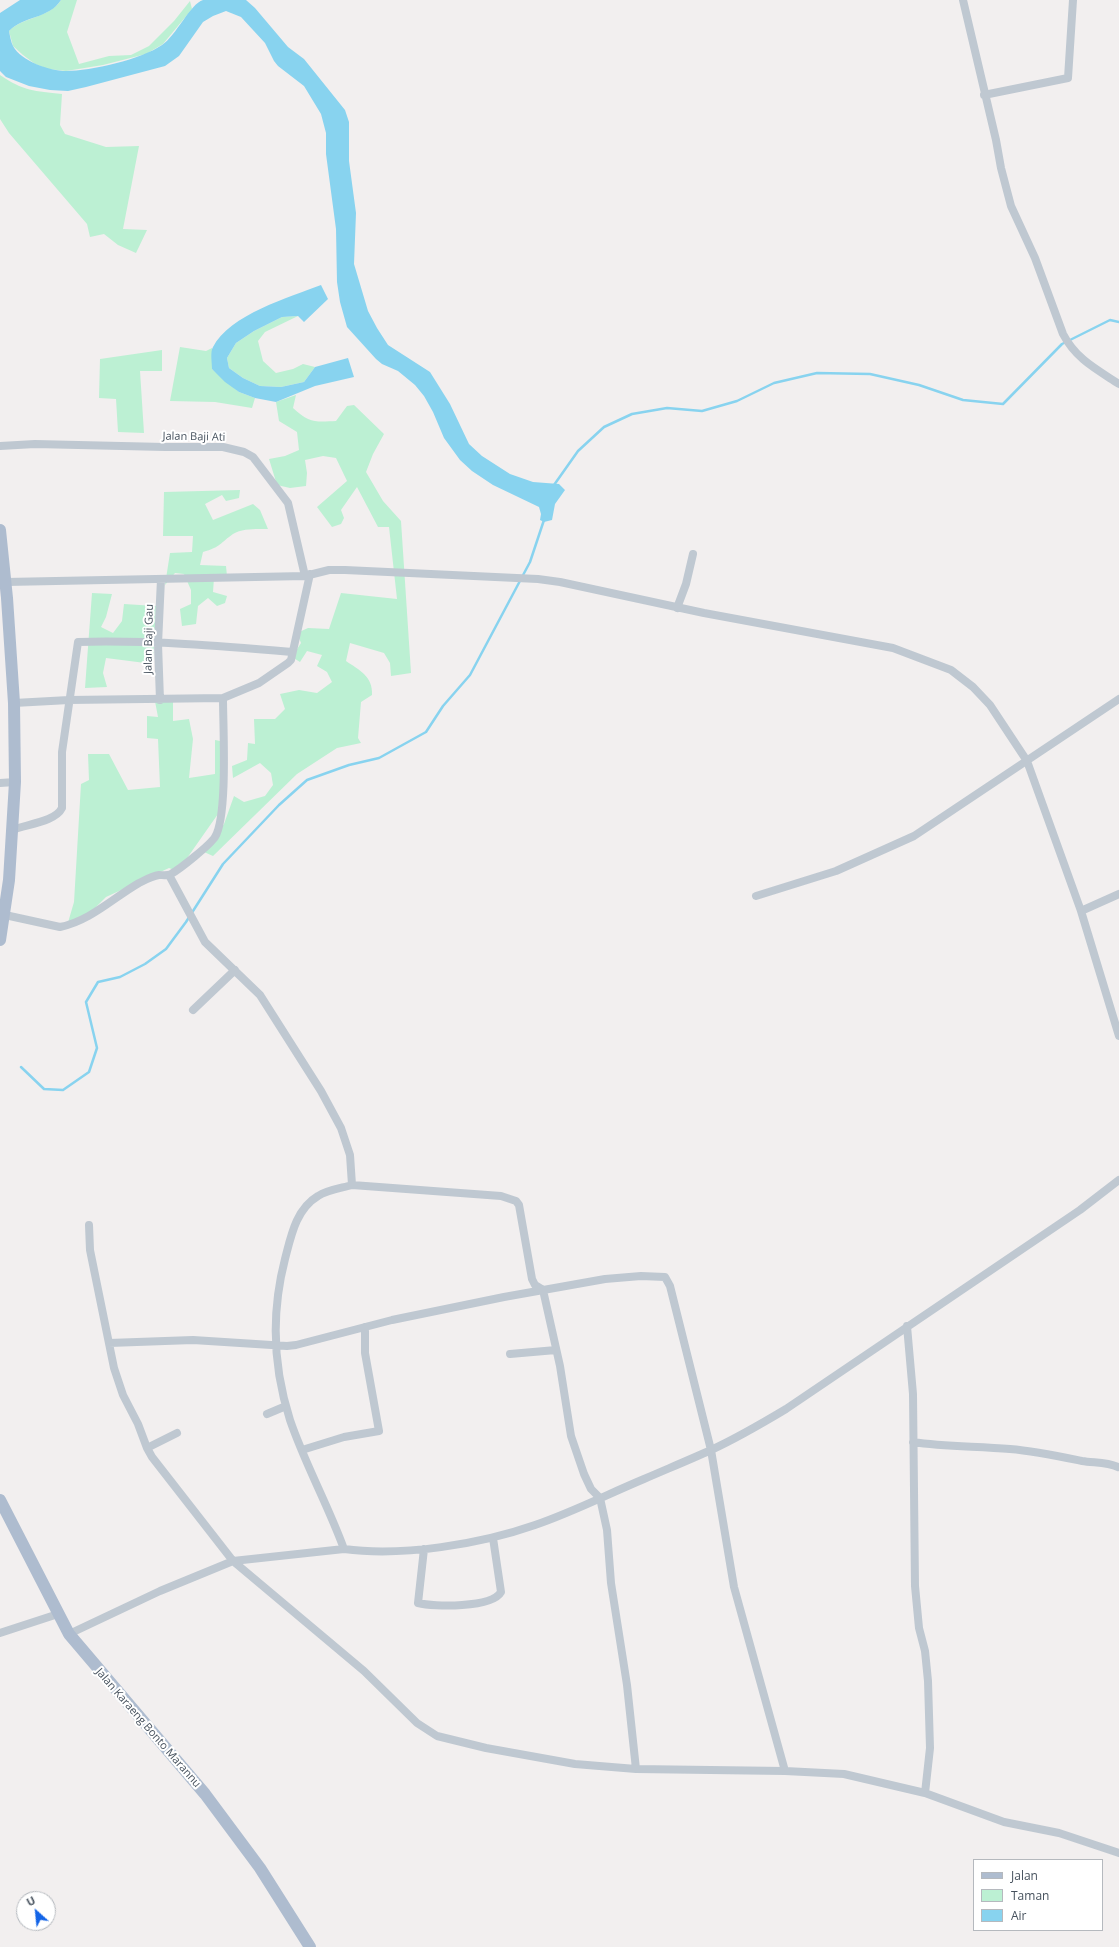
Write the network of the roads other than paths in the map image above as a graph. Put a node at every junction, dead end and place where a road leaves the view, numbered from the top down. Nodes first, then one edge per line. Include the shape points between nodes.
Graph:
1 (963, 0) edge
2 (1073, 0) edge
3 (984, 95) junction
4 (1119, 384) edge
5 (0, 446) edge
6 (0, 530) edge
7 (693, 554) dead end
8 (307, 575) junction
9 (162, 579) junction
10 (6, 582) junction
11 (677, 608) junction
12 (158, 644) junction
13 (292, 652) junction
14 (223, 698) junction
15 (1119, 699) edge
16 (69, 700) junction
17 (160, 700) junction
18 (14, 703) junction
19 (1028, 761) junction
20 (15, 782) junction
21 (0, 783) edge
22 (12, 830) junction
23 (169, 875) junction
24 (1119, 894) edge
25 (756, 896) dead end
26 (1081, 911) junction
27 (5, 915) junction
28 (0, 940) edge
29 (234, 970) junction
30 (193, 1010) dead end
31 (1119, 1036) edge
32 (1119, 1180) edge
33 (352, 1185) junction
34 (90, 1225) dead end
35 (543, 1290) junction
36 (908, 1326) junction
37 (365, 1327) junction
38 (109, 1344) junction
39 (275, 1344) junction
40 (556, 1350) junction
41 (510, 1354) dead end
42 (286, 1406) junction
43 (267, 1414) dead end
44 (177, 1433) dead end
45 (913, 1442) junction
46 (147, 1448) junction
47 (302, 1450) junction
48 (711, 1450) junction
49 (1118, 1467) edge
50 (600, 1498) junction
51 (0, 1500) edge
52 (493, 1538) junction
53 (344, 1549) junction
54 (424, 1549) junction
55 (233, 1561) junction
56 (58, 1614) junction
57 (0, 1633) edge
58 (69, 1634) junction
59 (636, 1769) junction
60 (785, 1771) junction
61 (925, 1792) junction
62 (1119, 1853) edge
63 (310, 1947) edge

1 - 3 street
2 - 3 street via 1068,78
3 - 4 street via 1012,206 1035,258 1062,334 1087,364
5 - 8 street, Jalan Baji Ati via 35,444 223,447 244,452 253,457 288,503
6 - 10 main road
7 - 11 street
8 - 9 street
8 - 11 street via 345,570 538,579
8 - 13 street
9 - 10 street
9 - 12 street, Jalan Baji Gau
10 - 18 main road
11 - 19 street via 893,648 935,663 961,677 981,695
12 - 13 street
12 - 16 street via 78,642
12 - 17 street, Jalan Baji Gau
13 - 14 street via 291,660 283,668 259,683
14 - 17 street
14 - 23 street via 223,796 219,830 210,842
15 - 19 street
16 - 17 street
16 - 18 street
16 - 22 street via 62,752 62,808 59,814 48,820
18 - 20 main road
19 - 25 street via 914,836 836,871
19 - 26 street
20 - 21 street
20 - 22 main road
22 - 27 main road
23 - 27 street via 139,883 92,914 68,926 60,927
23 - 29 street via 205,942
24 - 26 street
26 - 31 street
27 - 28 main road
29 - 30 street
29 - 33 street via 260,995 321,1091 341,1128 350,1155
32 - 36 street via 1080,1210
33 - 35 street via 501,1196 516,1201 520,1210 532,1279 535,1285
33 - 39 street via 318,1195 302,1211 294,1229 279,1287
34 - 38 street via 90,1250
35 - 37 street
35 - 40 street
35 - 48 street via 605,1279 664,1277 670,1286
36 - 45 street
36 - 48 street via 786,1409
37 - 39 street via 296,1345
37 - 47 street via 365,1353 379,1431 344,1437
38 - 39 street via 193,1340
38 - 46 street via 123,1395
39 - 42 street
40 - 41 street
40 - 50 street via 573,1442 588,1483
42 - 43 street
42 - 47 street
44 - 46 street
45 - 49 street via 957,1448 1028,1451
45 - 61 street via 916,1608 928,1681 930,1748
46 - 55 street via 168,1479
47 - 53 street via 333,1517
48 - 50 street
48 - 60 street via 734,1587
50 - 52 street via 536,1525
50 - 59 street via 610,1554 611,1583 628,1693
51 - 56 main road, Jalan Karaeng Bonto Marannu
52 - 54 street
52 - 54 street via 501,1592 496,1598 470,1604 453,1606 418,1603
53 - 54 street
53 - 55 street
55 - 58 street via 160,1590
55 - 59 street via 364,1671 428,1732 456,1742 531,1757
56 - 57 street
56 - 58 main road, Jalan Karaeng Bonto Marannu
58 - 63 main road, Jalan Karaeng Bonto Marannu via 205,1794 260,1868
59 - 60 street
60 - 61 street via 844,1774
61 - 62 street via 1004,1822 1059,1833

